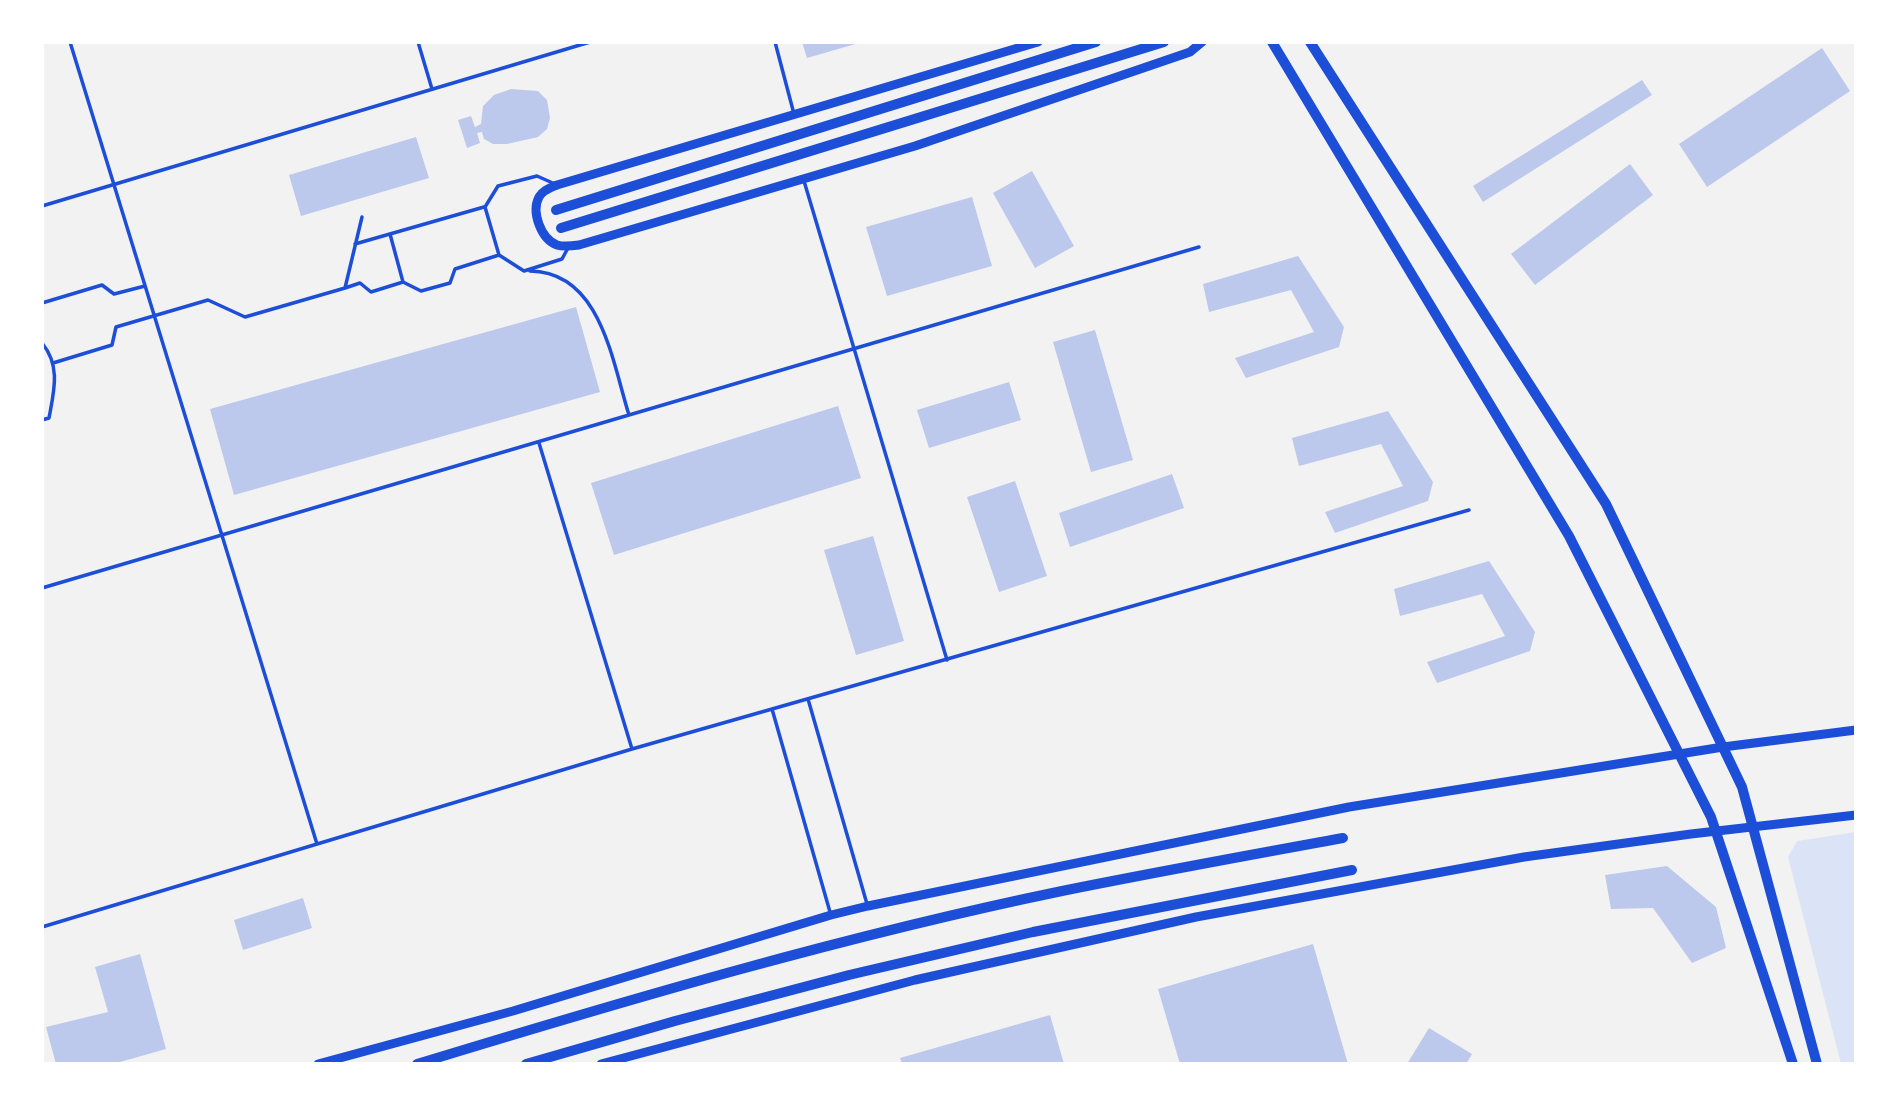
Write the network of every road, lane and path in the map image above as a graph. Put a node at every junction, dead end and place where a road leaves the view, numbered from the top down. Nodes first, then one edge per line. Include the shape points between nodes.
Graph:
1 (70, 42) edge
2 (418, 42) edge
3 (590, 42) edge
4 (775, 42) edge
5 (1038, 42) edge
6 (1096, 42) edge
7 (1164, 42) edge
8 (1202, 42) edge
9 (1272, 42) edge
10 (1310, 42) edge
11 (432, 89) junction
12 (795, 116) junction
13 (803, 179) junction
14 (114, 184) junction
15 (557, 185) junction
16 (42, 206) edge
17 (485, 207) junction
18 (556, 210) dead end
19 (362, 217) dead end
20 (561, 228) dead end
21 (390, 234) junction
22 (355, 244) junction
23 (569, 246) junction
24 (1199, 247) dead end
25 (499, 255) junction
26 (524, 271) junction
27 (403, 282) junction
28 (145, 286) junction
29 (345, 288) junction
30 (42, 303) edge
31 (154, 316) junction
32 (42, 343) edge
33 (855, 349) junction
34 (53, 363) junction
35 (629, 415) junction
36 (42, 420) edge
37 (539, 442) junction
38 (1469, 510) dead end
39 (222, 535) junction
40 (42, 588) edge
41 (947, 660) junction
42 (808, 699) junction
43 (772, 709) junction
44 (1856, 730) edge
45 (1723, 747) junction
46 (632, 749) junction
47 (1679, 754) junction
48 (1856, 815) edge
49 (1752, 827) junction
50 (1716, 831) junction
51 (1343, 838) dead end
52 (317, 844) junction
53 (1352, 870) dead end
54 (868, 906) junction
55 (831, 915) junction
56 (42, 927) edge
57 (318, 1064) edge
58 (417, 1064) edge
59 (526, 1064) edge
60 (601, 1064) edge
61 (1793, 1064) edge
62 (1817, 1064) edge

1 - 14 lane
2 - 11 lane
3 - 11 lane
4 - 12 lane
5 - 12 street
6 - 18 main road
7 - 20 main road
8 - 13 street via 1190,52 915,146
9 - 47 main road via 1569,536
10 - 45 main road via 1606,504
11 - 14 lane
12 - 15 street
13 - 23 street
13 - 33 lane
14 - 16 lane
14 - 28 lane
15 - 17 lane via 537,176 498,186
15 - 23 street via 538,198 537,220 555,245
17 - 21 lane
17 - 25 lane
19 - 22 lane
21 - 22 lane
21 - 27 lane
22 - 29 lane
23 - 26 lane via 562,259
24 - 33 lane
25 - 26 lane
25 - 27 lane via 455,269 450,283 421,291
26 - 35 lane via 546,271 561,277 595,312
27 - 29 lane via 370,292 360,283
28 - 30 lane via 114,294 102,285
28 - 31 lane
29 - 31 lane via 245,317 208,300
31 - 34 lane via 116,327 112,345
31 - 39 lane
32 - 34 lane
33 - 35 lane
33 - 41 lane
34 - 36 lane via 55,386 49,418
35 - 37 lane
37 - 39 lane
37 - 46 lane
38 - 41 lane
39 - 40 lane
39 - 52 lane
41 - 42 lane
42 - 43 lane
42 - 54 lane
43 - 46 lane
43 - 55 lane
44 - 45 street
45 - 47 street
45 - 49 main road via 1742,787
46 - 52 lane
47 - 50 main road
47 - 54 street via 1349,807
48 - 49 street
49 - 50 street
49 - 62 main road
50 - 60 street via 1524,857 1196,917 915,980
50 - 61 main road
51 - 58 main road via 1060,891 849,941
52 - 56 lane
53 - 59 main road via 1033,932 862,972
54 - 55 street
55 - 57 street

